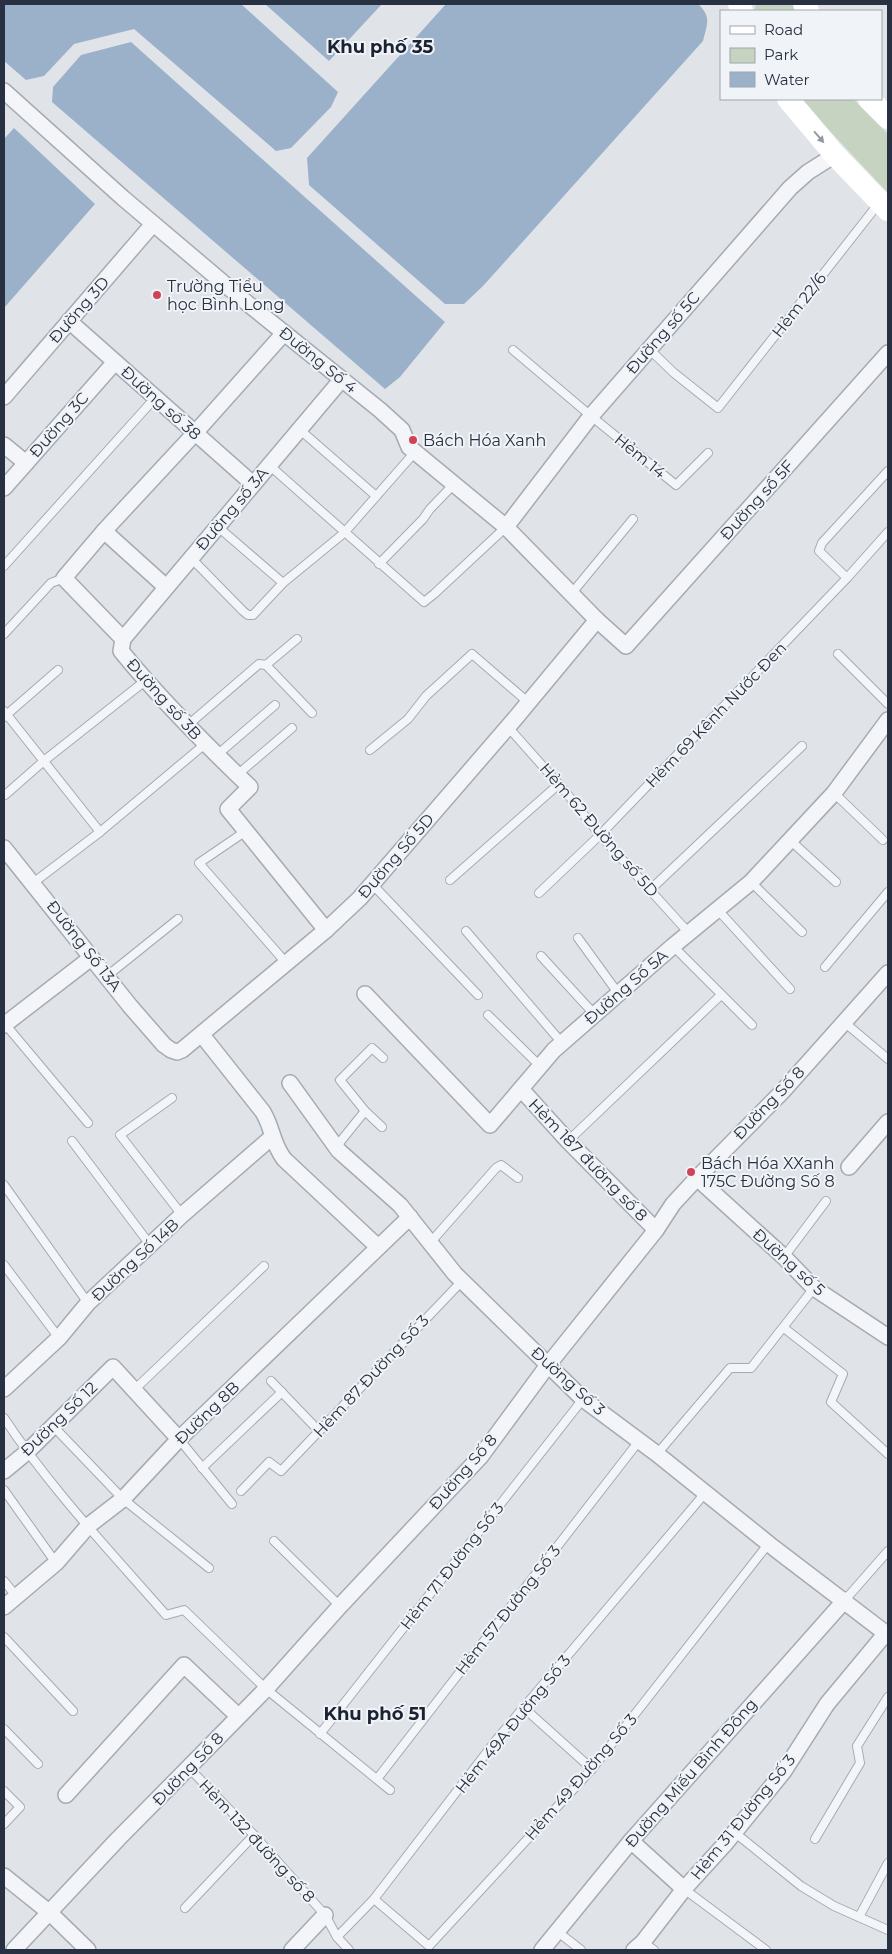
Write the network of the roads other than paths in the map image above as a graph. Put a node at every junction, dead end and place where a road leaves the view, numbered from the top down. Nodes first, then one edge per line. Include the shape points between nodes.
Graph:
1 (4, 91) edge
2 (789, 100) edge
3 (870, 100) edge
4 (888, 118) edge
5 (835, 155) junction
6 (884, 206) edge
7 (153, 224) junction
8 (69, 321) junction
9 (284, 333) junction
10 (513, 350) dead end
11 (648, 350) junction
12 (888, 353) edge
13 (115, 362) junction
14 (342, 379) junction
15 (4, 397) edge
16 (155, 398) junction
17 (591, 416) junction
18 (299, 429) junction
19 (195, 433) junction
20 (4, 445) edge
21 (415, 452) junction
22 (708, 453) dead end
23 (26, 463) junction
24 (269, 465) junction
25 (888, 471) edge
26 (253, 484) junction
27 (454, 484) junction
28 (4, 488) edge
29 (376, 496) junction
30 (633, 519) dead end
31 (217, 526) junction
32 (506, 527) junction
33 (104, 531) junction
34 (888, 532) edge
35 (344, 533) junction
36 (190, 558) junction
37 (379, 564) junction
38 (4, 566) edge
39 (64, 578) junction
40 (847, 578) junction
41 (283, 583) junction
42 (166, 587) junction
43 (572, 593) junction
44 (597, 620) junction
45 (4, 634) edge
46 (123, 639) junction
47 (297, 639) dead end
48 (838, 654) dead end
49 (266, 665) junction
50 (58, 670) dead end
51 (145, 681) junction
52 (529, 703) junction
53 (888, 704) edge
54 (275, 705) dead end
55 (312, 713) dead end
56 (5, 714) edge
57 (888, 720) edge
58 (188, 725) junction
59 (508, 727) junction
60 (292, 728) dead end
61 (206, 744) junction
62 (802, 746) dead end
63 (370, 750) dead end
64 (217, 755) junction
65 (45, 760) junction
66 (237, 775) junction
67 (559, 784) junction
68 (834, 793) junction
69 (6, 795) dead end
70 (246, 831) junction
71 (100, 832) junction
72 (600, 835) junction
73 (883, 840) dead end
74 (791, 841) junction
75 (4, 848) edge
76 (450, 880) dead end
77 (751, 882) junction
78 (836, 882) dead end
79 (33, 884) junction
80 (373, 884) junction
81 (650, 890) junction
82 (539, 893) dead end
83 (887, 897) edge
84 (717, 909) junction
85 (178, 919) dead end
86 (326, 930) junction
87 (466, 931) dead end
88 (802, 932) dead end
89 (689, 933) junction
90 (578, 938) dead end
91 (673, 946) junction
92 (541, 956) dead end
93 (92, 958) junction
94 (287, 964) junction
95 (825, 967) dead end
96 (888, 973) edge
97 (107, 976) junction
98 (790, 989) dead end
99 (365, 994) dead end
100 (618, 994) junction
101 (478, 995) dead end
102 (721, 995) junction
103 (594, 1014) junction
104 (488, 1015) dead end
105 (844, 1022) junction
106 (4, 1024) edge
107 (752, 1025) dead end
108 (202, 1035) junction
109 (562, 1042) junction
110 (164, 1045) joint
111 (383, 1058) dead end
112 (888, 1059) edge
113 (540, 1066) junction
114 (290, 1083) dead end
115 (521, 1089) junction
116 (172, 1098) dead end
117 (365, 1111) junction
118 (88, 1122) dead end
119 (888, 1122) edge
120 (382, 1127) dead end
121 (272, 1137) junction
122 (72, 1141) dead end
123 (568, 1141) junction
124 (336, 1146) junction
125 (849, 1167) dead end
126 (518, 1178) dead end
127 (697, 1178) junction
128 (4, 1185) edge
129 (826, 1201) dead end
130 (182, 1215) junction
131 (410, 1217) junction
132 (656, 1230) junction
133 (430, 1243) junction
134 (150, 1246) junction
135 (378, 1247) junction
136 (784, 1257) junction
137 (4, 1264) edge
138 (264, 1266) dead end
139 (462, 1281) junction
140 (814, 1288) junction
141 (88, 1303) junction
142 (784, 1328) junction
143 (888, 1337) edge
144 (58, 1338) junction
145 (548, 1365) junction
146 (271, 1381) dead end
147 (4, 1389) edge
148 (134, 1390) junction
149 (282, 1392) junction
150 (583, 1399) junction
151 (4, 1418) edge
152 (53, 1426) junction
153 (319, 1432) junction
154 (179, 1439) junction
155 (639, 1440) junction
156 (26, 1452) junction
157 (657, 1454) junction
158 (888, 1454) edge
159 (202, 1468) junction
160 (4, 1471) edge
161 (4, 1490) edge
162 (241, 1491) dead end
163 (706, 1492) junction
164 (123, 1499) junction
165 (232, 1504) dead end
166 (88, 1526) junction
167 (274, 1542) dead end
168 (769, 1543) junction
169 (888, 1551) edge
170 (56, 1563) junction
171 (209, 1568) dead end
172 (4, 1581) edge
173 (16, 1596) junction
174 (845, 1600) junction
175 (340, 1606) junction
176 (4, 1607) edge
177 (887, 1634) edge
178 (4, 1638) edge
179 (266, 1689) junction
180 (888, 1697) edge
181 (524, 1708) junction
182 (73, 1711) dead end
183 (238, 1716) junction
184 (4, 1729) edge
185 (320, 1734) junction
186 (38, 1764) dead end
187 (189, 1768) junction
188 (592, 1769) junction
189 (377, 1779) junction
190 (390, 1790) dead end
191 (4, 1791) edge
192 (66, 1795) dead end
193 (4, 1824) edge
194 (734, 1832) junction
195 (254, 1835) junction
196 (815, 1839) dead end
197 (631, 1841) junction
198 (888, 1863) edge
199 (4, 1876) edge
200 (684, 1889) junction
201 (374, 1898) junction
202 (185, 1908) dead end
203 (50, 1913) junction
204 (325, 1915) junction
205 (859, 1917) junction
206 (888, 1930) edge
207 (558, 1932) junction
208 (337, 1937) junction
209 (643, 1948) edge
210 (14, 1950) edge
211 (88, 1950) edge
212 (292, 1950) edge
213 (350, 1950) edge
214 (542, 1950) edge
215 (581, 1950) edge
216 (766, 1950) edge

1 - 7 street, Đường Số 4
2 -> 5 street
3 - 4 street
5 - 6 street
5 - 11 street, Đường số 5C via 790,188
6 - 11 lane, Hẻm 22/6 via 718,408
7 - 8 street, Đường 3D
7 - 9 street, Đường Số 4
8 - 13 street, Đường số 38
8 - 15 street, Đường 3D
9 - 14 street, Đường Số 4
9 - 19 street
10 - 17 lane
11 - 17 street, Đường số 5C
12 - 44 street, Đường số 5F via 626,646
13 - 16 street, Đường số 38
13 - 23 street, Đường 3C
14 - 18 street, Đường số 3A
14 - 21 street, Đường Số 4 via 402,430
16 - 19 street, Đường số 38
16 - 38 lane
17 - 22 lane, Hẻm 14 via 676,485
17 - 32 street, Đường số 5C
18 - 24 street, Đường số 3A
18 - 29 lane
19 - 26 street, Đường số 38
19 - 33 street
20 - 23 street
21 - 27 street, Đường Số 4
21 - 29 lane
23 - 28 street, Đường 3C
24 - 26 street, Đường số 3A
24 - 35 lane
25 - 40 lane via 822,543 820,551
26 - 31 street, Đường số 3A
27 - 32 street, Đường Số 4
27 - 37 lane
29 - 35 lane
30 - 43 lane
31 - 36 street, Đường số 3A
31 - 41 lane
32 - 37 lane via 424,602
32 - 43 street, Đường Số 4
33 - 39 street
33 - 42 street
34 - 40 lane, Hẻm 69 Kênh Nước Đen
35 - 37 lane
35 - 41 lane
36 - 41 lane via 248,615 253,614
36 - 42 street, Đường số 3A
39 - 45 lane via 51,583
39 - 46 street, Đường số 3B
40 - 72 lane, Hẻm 69 Kênh Nước Đen
42 - 46 street, Đường số 3A
43 - 44 street, Đường Số 4
44 - 52 street, Đường Số 5D
46 - 51 street, Đường số 3B via 121,651
47 - 49 lane
48 - 53 lane
49 - 55 lane
49 - 58 lane via 259,664
50 - 56 lane
51 - 58 street, Đường số 3B
51 - 65 lane
52 - 59 street, Đường Số 5D
52 - 63 lane via 472,654 426,696 408,719
54 - 64 lane
56 - 65 lane
57 - 68 street, Đường Số 5A
58 - 61 street, Đường số 3B
59 - 67 lane, Hẻm 62 Đường số 5D
59 - 80 street, Đường Số 5D
60 - 66 lane
61 - 64 street, Đường số 3B
61 - 71 lane
62 - 81 lane
64 - 66 street, Đường số 3B
65 - 69 lane
65 - 71 lane
66 - 70 street, Đường số 3B via 250,787 228,809
67 - 72 lane, Hẻm 62 Đường số 5D
67 - 76 lane
68 - 73 lane
68 - 74 street, Đường Số 5A
70 - 86 street, Đường số 3B
70 - 94 lane via 199,864
71 - 79 lane
72 - 81 lane, Hẻm 62 Đường số 5D
72 - 82 lane, Hẻm 69 Kênh Nước Đen
74 - 77 street, Đường Số 5A
74 - 78 lane
75 - 79 street, Đường Số 13A
77 - 84 street, Đường Số 5A
77 - 88 lane
79 - 93 street, Đường Số 13A
80 - 86 street, Đường Số 5D
80 - 101 lane
81 - 89 lane, Hẻm 62 Đường số 5D
83 - 95 lane
84 - 89 street, Đường Số 5A
84 - 98 lane
85 - 97 lane
86 - 94 street, Đường Số 5D
87 - 109 lane
89 - 91 street, Đường Số 5A
90 - 100 lane
91 - 100 street, Đường Số 5A
91 - 102 lane
92 - 103 lane
93 - 97 street, Đường Số 13A
93 - 106 street
94 - 108 street, Đường Số 5D
96 - 105 street, Đường Số 8
97 - 110 street, Đường Số 13A
99 - 115 street, Đường Số 5A via 490,1125
100 - 103 street, Đường Số 5A
102 - 107 lane
102 - 123 lane
103 - 109 street, Đường Số 5A
104 - 113 lane
105 - 112 lane
105 - 127 street, Đường Số 8 via 782,1092
106 - 118 lane
108 - 110 street, Đường Số 5D via 177,1052
108 - 121 street via 263,1112 271,1124
109 - 113 street, Đường Số 5A
111 - 117 lane via 372,1048 340,1080
113 - 115 street, Đường Số 5A
114 - 124 street, Đường Số 3
115 - 123 street, Hẻm 187 đường số 8
116 - 130 lane via 120,1135
117 - 120 lane
117 - 124 lane
119 - 125 street
121 - 130 street, Đường Số 14B
121 - 135 street via 284,1159
122 - 134 lane
123 - 132 street, Hẻm 187 đường số 8
124 - 131 street, Đường Số 3
126 - 133 lane via 501,1165 496,1168
127 - 132 street, Đường Số 8 via 673,1204
127 - 136 street, Đường số 5
128 - 141 lane
129 - 136 lane
130 - 134 street, Đường Số 14B
131 - 133 street, Đường Số 3
131 - 135 street, Đường 8B
132 - 145 street, Đường Số 8
133 - 139 street, Đường Số 3
134 - 141 street, Đường Số 14B
135 - 154 street, Đường 8B
136 - 140 street, Đường số 5
137 - 144 lane
138 - 148 lane
139 - 145 street, Đường Số 3
139 - 153 lane, Hẻm 87 Đường Số 3
140 - 142 lane
140 - 143 street, Đường số 5
141 - 144 street, Đường Số 14B
142 - 157 lane via 751,1368 730,1368
142 - 158 lane via 843,1374 831,1402
144 - 147 street, Đường Số 14B
145 - 150 street, Đường Số 3
145 - 175 street, Đường Số 8 via 481,1456
146 - 149 lane
148 - 152 street, Đường Số 12 via 113,1367
148 - 154 street
149 - 153 lane
149 - 159 lane
150 - 155 street, Đường Số 3
150 - 185 lane, Hẻm 71 Đường Số 3
151 - 156 lane
152 - 156 street, Đường Số 12
152 - 164 lane
153 - 162 lane, Hẻm 87 Đường Số 3 via 281,1471 269,1462
154 - 159 lane
154 - 164 street, Đường 8B
155 - 157 street, Đường Số 3
155 - 189 lane, Hẻm 57 Đường Số 3
156 - 160 street, Đường Số 12
156 - 166 lane
157 - 163 street, Đường Số 3
159 - 165 lane
161 - 170 lane
163 - 168 street, Đường Số 3
163 - 181 lane, Hẻm 49A Đường Số 3
164 - 166 street, Đường 8B
164 - 171 lane
166 - 170 street, Đường 8B
166 - 179 lane via 166,1615 184,1610
167 - 175 lane
168 - 174 street, Đường Số 3
168 - 188 lane, Hẻm 49 Đường Số 3
169 - 174 lane
170 - 173 street, Đường 8B
172 - 173 lane
173 - 176 street, Đường 8B
174 - 177 street, Đường Số 3
174 - 197 street, Đường Miếu Bình Đông
175 - 179 street, Đường Số 8
177 - 194 street, Hẻm 31 Đường Số 3 via 827,1704 784,1771
178 - 182 lane
179 - 183 street, Đường Số 8
179 - 185 lane
180 - 196 lane via 857,1746 860,1762
181 - 188 lane
181 - 201 lane, Hẻm 49A Đường Số 3
183 - 187 street, Đường Số 8
183 - 192 street via 184,1665
184 - 186 lane
185 - 189 lane
187 - 195 lane, Hẻm 132 đường số 8
187 - 203 street, Đường Số 8
188 - 201 lane, Hẻm 49 Đường Số 3 via 429,1946
189 - 190 lane
191 - 193 lane via 20,1807
194 - 200 street, Hẻm 31 Đường Số 3
194 - 205 lane via 801,1886
195 - 202 lane
195 - 204 lane, Hẻm 132 đường số 8
197 - 200 street
197 - 207 street, Đường Miếu Bình Đông
198 - 205 lane
199 - 203 street
200 - 209 street, Hẻm 31 Đường Số 3
200 - 216 lane
201 - 208 lane, Hẻm 49A Đường Số 3
203 - 210 street, Đường Số 8
203 - 211 street
204 - 208 lane
204 - 212 street
205 - 206 lane
207 - 214 street, Đường Miếu Bình Đông
207 - 215 lane
208 - 213 lane

